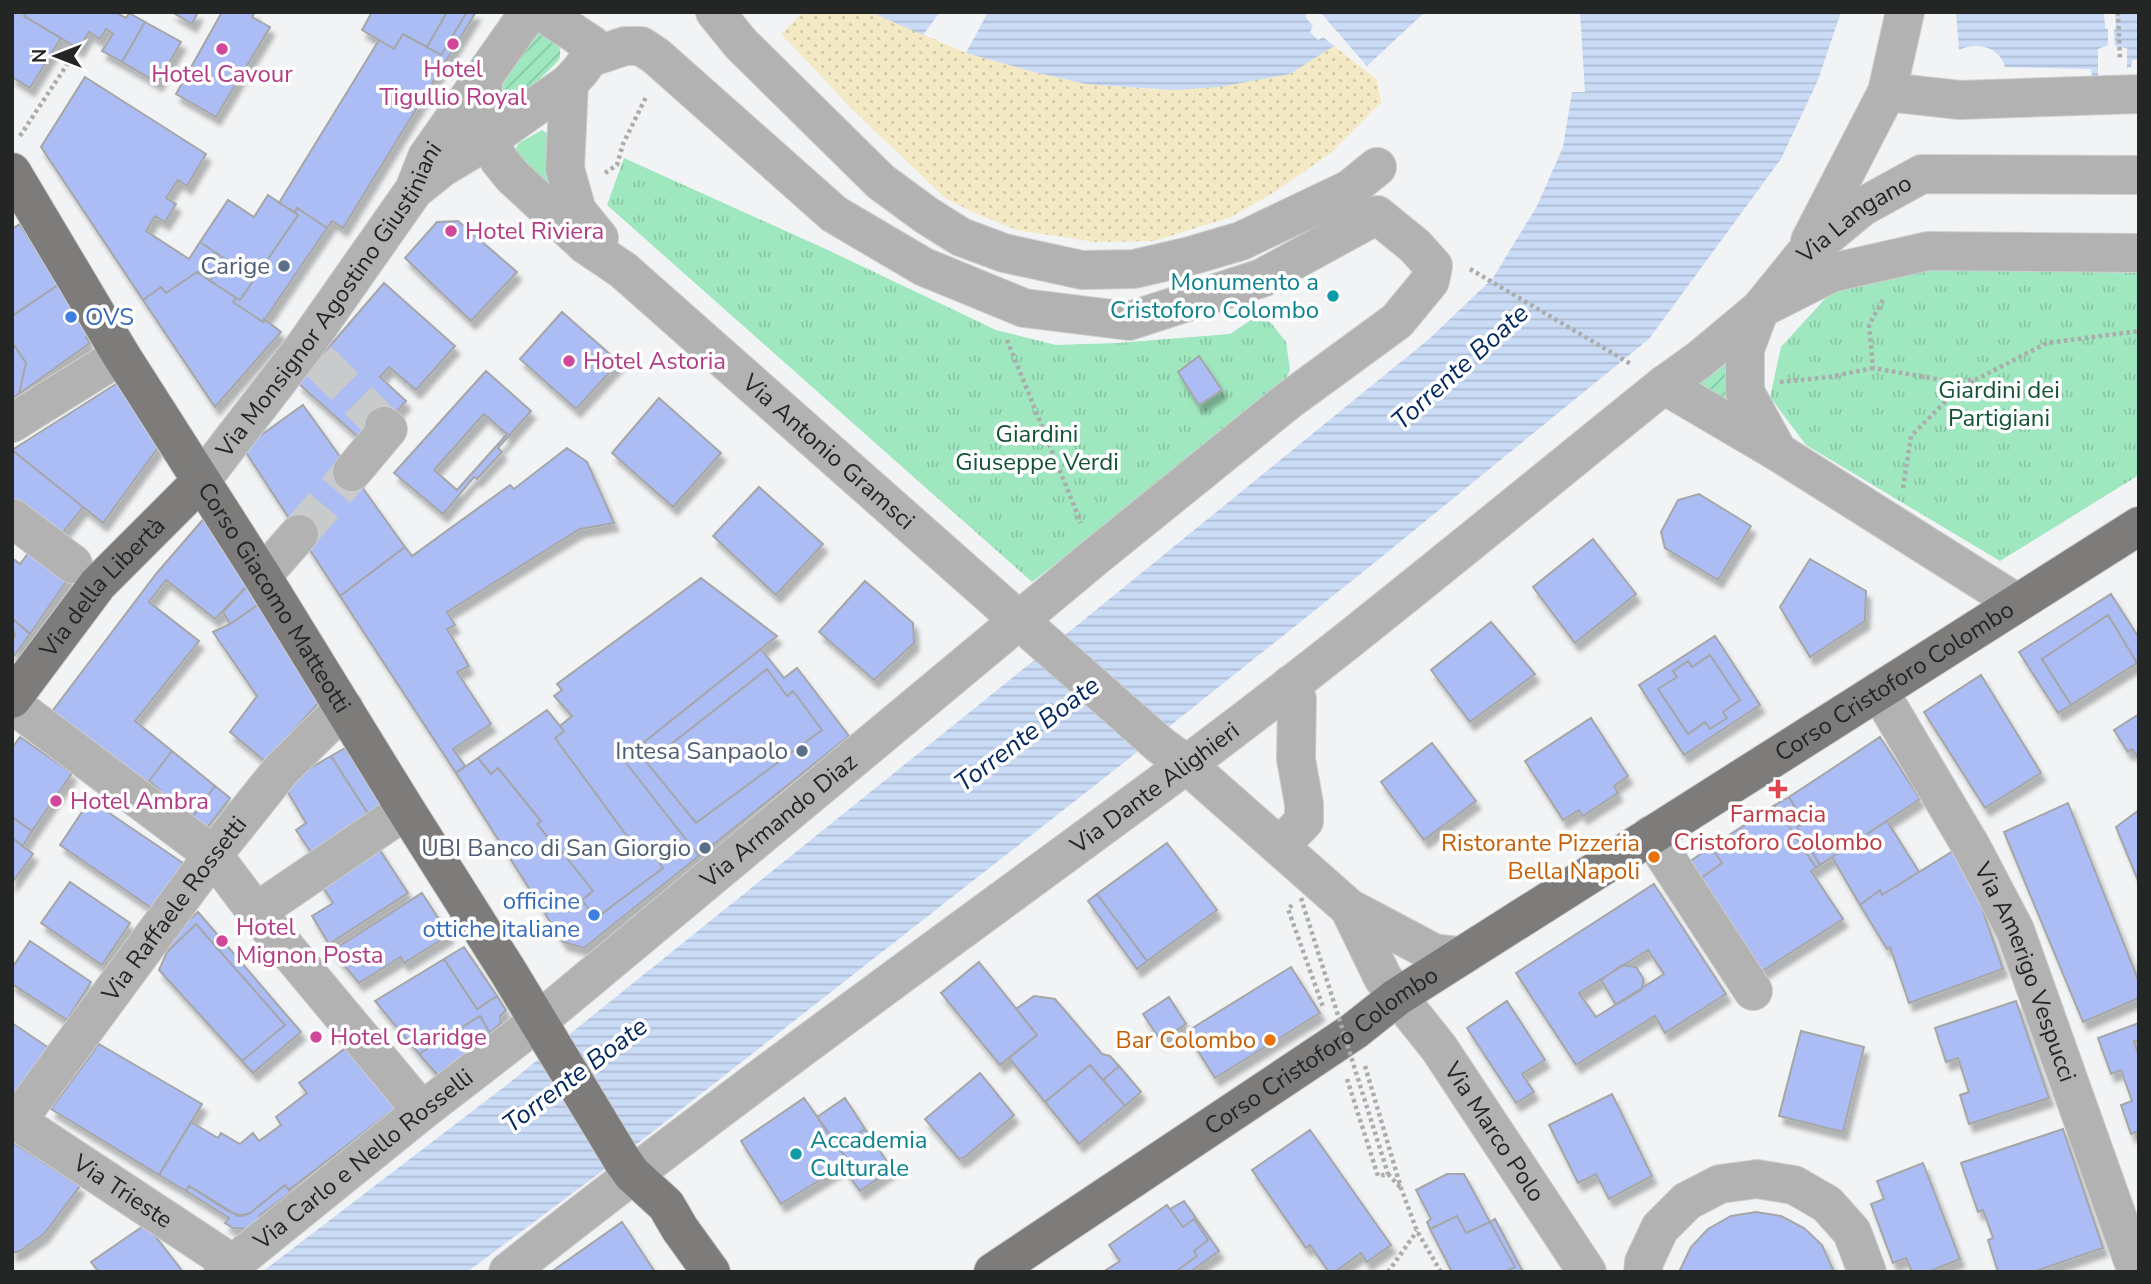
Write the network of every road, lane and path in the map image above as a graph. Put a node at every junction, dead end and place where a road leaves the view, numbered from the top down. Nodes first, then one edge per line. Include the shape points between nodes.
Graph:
1 (529, 12) edge
2 (542, 12) edge
3 (715, 12) edge
4 (1905, 12) edge
5 (2118, 12) edge
6 (78, 48) dead end
7 (587, 50) edge
8 (482, 81) junction
9 (2130, 82) edge
10 (1887, 92) junction
11 (488, 140) junction
12 (16, 155) edge
13 (1377, 167) dead end
14 (2139, 175) edge
15 (414, 191) junction
16 (2139, 253) edge
17 (1800, 260) junction
18 (1879, 263) junction
19 (623, 270) junction
20 (1486, 279) dead end
21 (987, 293) junction
22 (1760, 309) junction
23 (2139, 331) edge
24 (121, 355) junction
25 (1628, 362) dead end
26 (1977, 379) junction
27 (1664, 385) junction
28 (12, 423) edge
29 (384, 426) dead end
30 (1778, 452) junction
31 (352, 472) tunnel mouth
32 (200, 482) junction
33 (12, 517) edge
34 (2139, 526) edge
35 (1897, 527) junction
36 (299, 534) tunnel mouth
37 (1095, 557) junction
38 (73, 564) dead end
39 (262, 576) junction
40 (2017, 603) junction
41 (1032, 632) junction
42 (1290, 685) junction
43 (1879, 691) junction
44 (12, 699) edge
45 (12, 704) edge
46 (344, 708) junction
47 (1173, 755) junction
48 (406, 810) junction
49 (1651, 835) junction
50 (1280, 846) junction
51 (213, 855) junction
52 (1301, 898) junction
53 (1349, 908) junction
54 (256, 912) junction
55 (1460, 956) junction
56 (1752, 991) dead end
57 (1397, 996) junction
58 (543, 1031) junction
59 (1345, 1037) junction
60 (422, 1111) junction
61 (15, 1119) edge
62 (627, 1167) junction
63 (1388, 1174) junction
64 (1401, 1188) junction
65 (1417, 1231) junction
66 (228, 1268) edge
67 (508, 1272) edge
68 (711, 1272) edge
69 (992, 1272) edge
70 (1388, 1272) edge
71 (1441, 1272) edge
72 (1587, 1272) edge
73 (1643, 1272) edge
74 (1867, 1272) edge
75 (2137, 1272) edge

1 - 8 street, Via Monsignor Agostino Giustiniani
2 - 7 street
3 - 13 street via 741,44 881,183 961,237 1004,253 1082,270 1134,269 1241,241 1350,189
4 - 10 street
5 - 9 path
6 - 12 path
7 - 11 street
7 - 19 street via 565,169 577,211
7 - 21 street via 641,46 834,214 924,267
8 - 11 street
8 - 15 street, Via Monsignor Agostino Giustiniani via 427,157
9 - 10 street via 1960,100
10 - 17 street
11 - 15 street
11 - 19 street, Via Antonio Gramsci via 512,176 586,245
12 - 24 main road, Corso Giacomo Matteotti
14 - 17 street, Via Langano via 1922,174 1862,206
15 - 32 street, Via Monsignor Agostino Giustiniani via 311,354
16 - 18 street, Via Langano via 1928,251
17 - 22 street, Via Langano
18 - 22 street, Via Langano via 1831,273
18 - 26 path via 1886,293 1868,325 1873,368 1954,382
19 - 41 street, Via Antonio Gramsci
20 - 25 path
21 - 37 path
21 - 37 street, Via Armando Diaz via 1024,308 1129,321 1262,278 1377,215 1433,266 1430,281 1397,321 1289,400
22 - 27 street, Via Langano
22 - 30 street via 1745,349 1745,392
23 - 26 path via 2047,344
24 - 28 street
24 - 32 main road, Corso Giacomo Matteotti
26 - 35 path via 1946,401 1911,436
27 - 30 street
27 - 42 street, Via Dante Alighieri
29 - 31 street via 388,429
30 - 35 street
32 - 39 main road, Corso Giacomo Matteotti
32 - 44 main road, Via della Libertà via 98,584
33 - 38 street
34 - 40 main road, Corso Cristoforo Colombo
35 - 40 street
36 - 39 street
37 - 41 street, Via Armando Diaz
39 - 46 main road, Corso Giacomo Matteotti
40 - 43 main road, Corso Cristoforo Colombo
41 - 47 street, Via Antonio Gramsci
41 - 58 street, Via Armando Diaz
42 - 47 street, Via Dante Alighieri
42 - 50 street via 1297,699 1296,759 1304,821
43 - 49 main road, Corso Cristoforo Colombo
43 - 75 street, Via Amerigo Vespucci via 2015,930
45 - 51 street
46 - 48 main road, Corso Giacomo Matteotti
46 - 51 street, Via Raffaele Rossetti via 281,770
47 - 50 street, Via Antonio Gramsci
47 - 62 street, Via Dante Alighieri
48 - 54 street
48 - 58 main road, Corso Giacomo Matteotti
49 - 55 main road, Corso Cristoforo Colombo
49 - 56 street
50 - 52 path
50 - 53 street, Via Antonio Gramsci
51 - 54 street
51 - 61 street, Via Raffaele Rossetti
52 - 59 path via 1288,909
52 - 63 path, bridge
53 - 55 street via 1434,953
53 - 57 street, Via Marco Polo via 1383,978
54 - 60 street
55 - 57 main road, Corso Cristoforo Colombo
57 - 59 main road, Corso Cristoforo Colombo
57 - 72 street, Via Marco Polo via 1439,1048
58 - 60 street, Via Carlo e Nello Rosselli
58 - 62 main road, Corso Giacomo Matteotti
59 - 63 path via 1378,1176
59 - 64 path
59 - 69 main road, Corso Cristoforo Colombo
60 - 66 street, Via Carlo e Nello Rosselli
61 - 66 street, Via Trieste
62 - 67 street, Via Dante Alighieri
62 - 68 main road, Corso Giacomo Matteotti via 666,1205
63 - 64 path
64 - 65 path
65 - 70 path
65 - 71 path
73 - 74 street via 1660,1228 1686,1201 1720,1184 1757,1179 1794,1185 1827,1204 1852,1232

